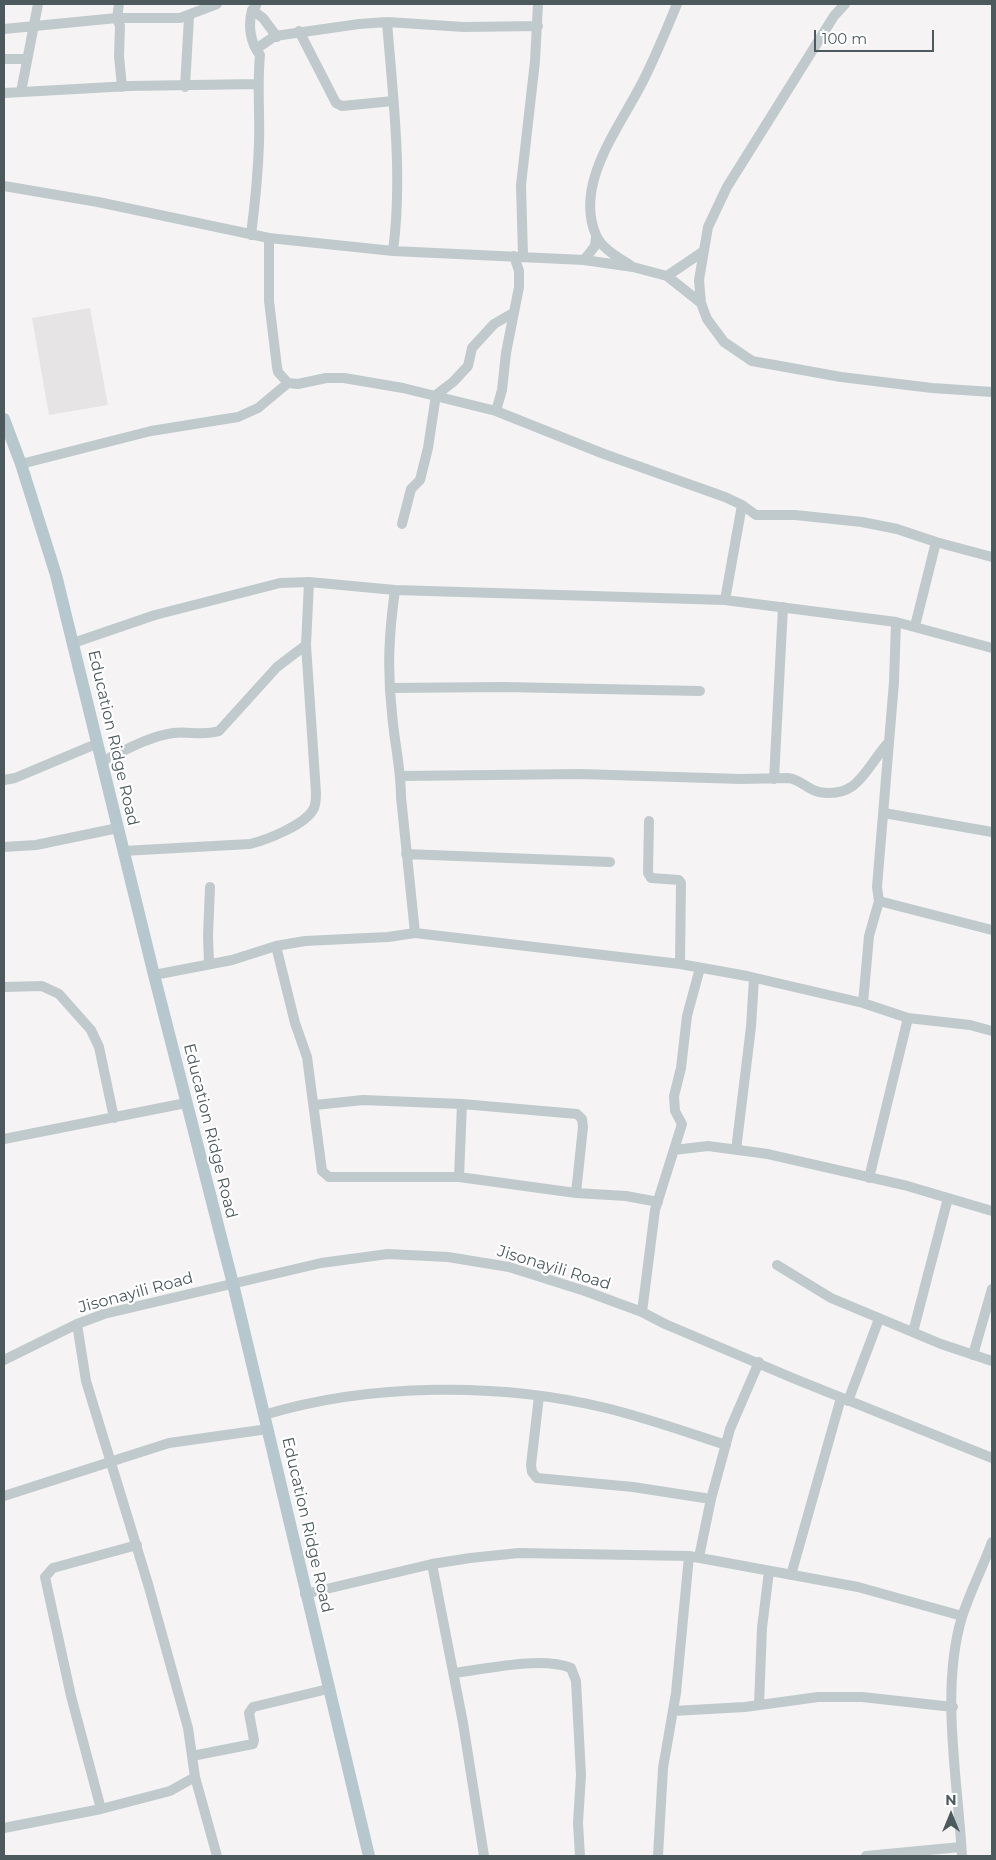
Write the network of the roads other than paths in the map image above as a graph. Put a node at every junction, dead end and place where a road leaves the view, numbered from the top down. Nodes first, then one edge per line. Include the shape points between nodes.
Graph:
1 (38, 4) edge
2 (119, 4) edge
3 (217, 4) edge
4 (538, 4) edge
5 (678, 4) edge
6 (844, 4) edge
7 (254, 6) edge
8 (189, 17) junction
9 (117, 18) junction
10 (387, 22) junction
11 (538, 26) junction
12 (32, 27) junction
13 (4, 29) edge
14 (299, 31) junction
15 (277, 37) junction
16 (256, 49) junction
17 (4, 59) edge
18 (27, 59) junction
19 (257, 84) junction
20 (122, 87) junction
21 (185, 87) junction
22 (20, 92) junction
23 (4, 93) edge
24 (393, 101) junction
25 (4, 186) edge
26 (251, 235) junction
27 (596, 237) junction
28 (269, 238) junction
29 (393, 252) junction
30 (704, 252) junction
31 (518, 256) junction
32 (584, 260) junction
33 (633, 267) junction
34 (667, 276) junction
35 (701, 303) junction
36 (513, 313) junction
37 (278, 372) junction
38 (288, 383) junction
39 (279, 390) junction
40 (992, 392) edge
41 (436, 396) junction
42 (496, 411) junction
43 (4, 419) edge
44 (21, 464) junction
45 (742, 505) junction
46 (402, 524) dead end
47 (936, 542) junction
48 (992, 557) edge
49 (309, 582) junction
50 (395, 590) junction
51 (725, 600) junction
52 (783, 607) junction
53 (896, 622) junction
54 (916, 626) junction
55 (73, 643) junction
56 (306, 645) junction
57 (992, 648) edge
58 (390, 688) junction
59 (700, 691) dead end
60 (889, 742) junction
61 (96, 744) junction
62 (101, 762) junction
63 (401, 776) junction
64 (774, 779) junction
65 (4, 780) edge
66 (884, 813) junction
67 (649, 821) dead end
68 (118, 828) junction
69 (992, 832) edge
70 (4, 848) edge
71 (123, 851) junction
72 (406, 854) junction
73 (610, 862) dead end
74 (210, 887) dead end
75 (879, 901) junction
76 (992, 930) edge
77 (415, 933) junction
78 (276, 946) junction
79 (209, 964) junction
80 (680, 964) junction
81 (700, 968) junction
82 (154, 975) junction
83 (754, 978) junction
84 (4, 987) edge
85 (863, 1003) junction
86 (908, 1018) junction
87 (992, 1030) edge
88 (186, 1102) junction
89 (462, 1104) junction
90 (315, 1105) junction
91 (114, 1118) junction
92 (4, 1139) edge
93 (674, 1150) junction
94 (736, 1150) junction
95 (459, 1177) junction
96 (870, 1178) junction
97 (576, 1193) junction
98 (948, 1198) junction
99 (658, 1202) junction
100 (992, 1211) edge
101 (777, 1265) dead end
102 (233, 1284) junction
103 (992, 1289) edge
104 (642, 1312) junction
105 (879, 1319) junction
106 (77, 1324) junction
107 (913, 1332) junction
108 (972, 1355) junction
109 (4, 1360) edge
110 (992, 1361) edge
111 (759, 1362) junction
112 (539, 1396) junction
113 (844, 1399) junction
114 (264, 1415) junction
115 (268, 1428) junction
116 (726, 1445) junction
117 (992, 1458) edge
118 (111, 1460) junction
119 (4, 1496) edge
120 (711, 1499) junction
121 (992, 1542) edge
122 (137, 1545) junction
123 (694, 1556) junction
124 (432, 1564) junction
125 (769, 1571) junction
126 (791, 1575) junction
127 (305, 1594) junction
128 (962, 1616) junction
129 (454, 1673) junction
130 (328, 1689) junction
131 (759, 1705) junction
132 (953, 1707) junction
133 (673, 1711) junction
134 (192, 1756) junction
135 (195, 1777) junction
136 (101, 1809) junction
137 (4, 1828) edge
138 (961, 1851) edge
139 (217, 1856) edge
140 (369, 1856) edge
141 (484, 1856) edge
142 (580, 1856) edge
143 (658, 1856) edge
144 (866, 1856) edge

1 - 12 street
2 - 9 street
3 - 8 street
4 - 11 street
5 - 27 street via 645,78 619,120 595,176 588,197
6 - 30 street via 727,187 708,227
7 - 15 street
7 - 16 street via 249,20
8 - 9 street
8 - 21 street
9 - 12 street
9 - 20 street
10 - 11 street via 464,27
10 - 14 street
10 - 24 street
11 - 31 street via 521,185
12 - 13 street
12 - 18 street
14 - 15 street
14 - 24 street via 336,103 342,106
15 - 16 street
16 - 19 street via 260,54
17 - 18 street
18 - 22 street
19 - 21 street
19 - 26 street via 259,142
20 - 21 street
20 - 22 street
22 - 23 street
24 - 29 street via 398,162
25 - 26 street via 90,200
26 - 28 street
27 - 32 street via 595,246
27 - 33 street
28 - 29 street
28 - 37 street via 271,324
29 - 31 street
30 - 34 street
30 - 35 street via 699,280
31 - 32 street
31 - 36 street via 519,287
32 - 33 street
33 - 34 street
34 - 35 street
35 - 40 street via 707,319 724,342 752,361 841,377
36 - 41 street via 494,324 472,348 468,366
36 - 42 street
37 - 38 street
37 - 39 street
38 - 39 street
38 - 41 street via 344,378
39 - 44 street via 258,408 238,417 151,431
41 - 42 street
41 - 46 street via 420,480 411,489
42 - 45 street
43 - 44 main road, Education Ridge Road
44 - 55 main road, Education Ridge Road via 56,575
45 - 47 street via 756,515 795,515 862,522
45 - 51 street
47 - 48 street
47 - 54 street
49 - 50 street
49 - 55 street via 280,583 155,615
49 - 56 street
50 - 51 street
50 - 58 street via 388,640
51 - 52 street
52 - 53 street
52 - 64 street
53 - 54 street
53 - 60 street
54 - 57 street
55 - 61 main road, Education Ridge Road
56 - 62 street via 276,667 219,731 172,733 148,739
56 - 71 street via 316,793 313,810 292,826 258,842
58 - 59 street
58 - 63 street
60 - 64 street via 862,779 843,792 818,792 796,778
60 - 66 street
61 - 62 main road, Education Ridge Road
61 - 65 street
62 - 68 main road, Education Ridge Road
63 - 64 street via 580,774
63 - 72 street
66 - 69 street
66 - 75 street via 877,886
67 - 80 street via 648,873 651,878 679,880 681,883
68 - 70 street
68 - 71 main road, Education Ridge Road
71 - 82 main road, Education Ridge Road
72 - 73 street
72 - 77 street
74 - 79 street
75 - 76 street
75 - 85 street via 869,936
77 - 78 street
77 - 80 street
78 - 79 street
78 - 90 street via 307,1057
79 - 82 street
80 - 81 street
81 - 83 street
81 - 93 street via 687,1016 674,1096 682,1124
82 - 88 main road, Education Ridge Road
83 - 85 street
83 - 94 street
84 - 91 street via 42,986 60,994 91,1030 99,1047
85 - 86 street
86 - 87 street
86 - 96 street
88 - 91 street
88 - 102 main road, Education Ridge Road
89 - 90 street via 364,1100
89 - 95 street
89 - 97 street via 577,1114 583,1127
90 - 95 street via 322,1171 329,1177
91 - 92 street
93 - 94 street via 708,1146
93 - 99 street
94 - 96 street via 768,1154
95 - 97 street
96 - 98 street
97 - 99 street
98 - 100 street
98 - 107 street
99 - 104 street
101 - 105 street via 831,1298
102 - 104 street, Jisonayili Road via 321,1263 388,1254 448,1257 509,1267
102 - 106 street, Jisonayili Road via 104,1314
102 - 114 main road, Education Ridge Road
103 - 108 street
104 - 111 street, Jisonayili Road
105 - 107 street
105 - 113 street
106 - 109 street, Jisonayili Road
106 - 118 street via 86,1380
107 - 108 street
108 - 110 street
111 - 113 street, Jisonayili Road
111 - 116 street
112 - 114 street via 439,1388 338,1399
112 - 116 street via 605,1408
112 - 120 street via 531,1465 537,1478 633,1487
113 - 117 street, Jisonayili Road
113 - 126 street
114 - 115 main road, Education Ridge Road
115 - 118 street via 169,1443
115 - 127 main road, Education Ridge Road
116 - 120 street
118 - 119 street
118 - 122 street
120 - 123 street
121 - 128 street
122 - 134 street via 188,1728
122 - 136 street via 52,1568 45,1578 71,1696
123 - 124 street via 519,1553
123 - 125 street
123 - 133 street
124 - 127 street
124 - 129 street
125 - 126 street
125 - 131 street via 762,1628
126 - 128 street via 858,1587
127 - 130 main road, Education Ridge Road
128 - 132 street via 954,1665
129 - 141 street
129 - 142 street via 526,1665 560,1664 571,1668 576,1681 581,1775
130 - 134 street via 253,1707 249,1713 253,1744
130 - 140 main road, Education Ridge Road
131 - 132 street via 818,1697 862,1697
131 - 133 street
132 - 138 street
133 - 143 street via 662,1768
134 - 135 street
135 - 136 street via 170,1791
135 - 139 street
136 - 137 street
138 - 144 street

